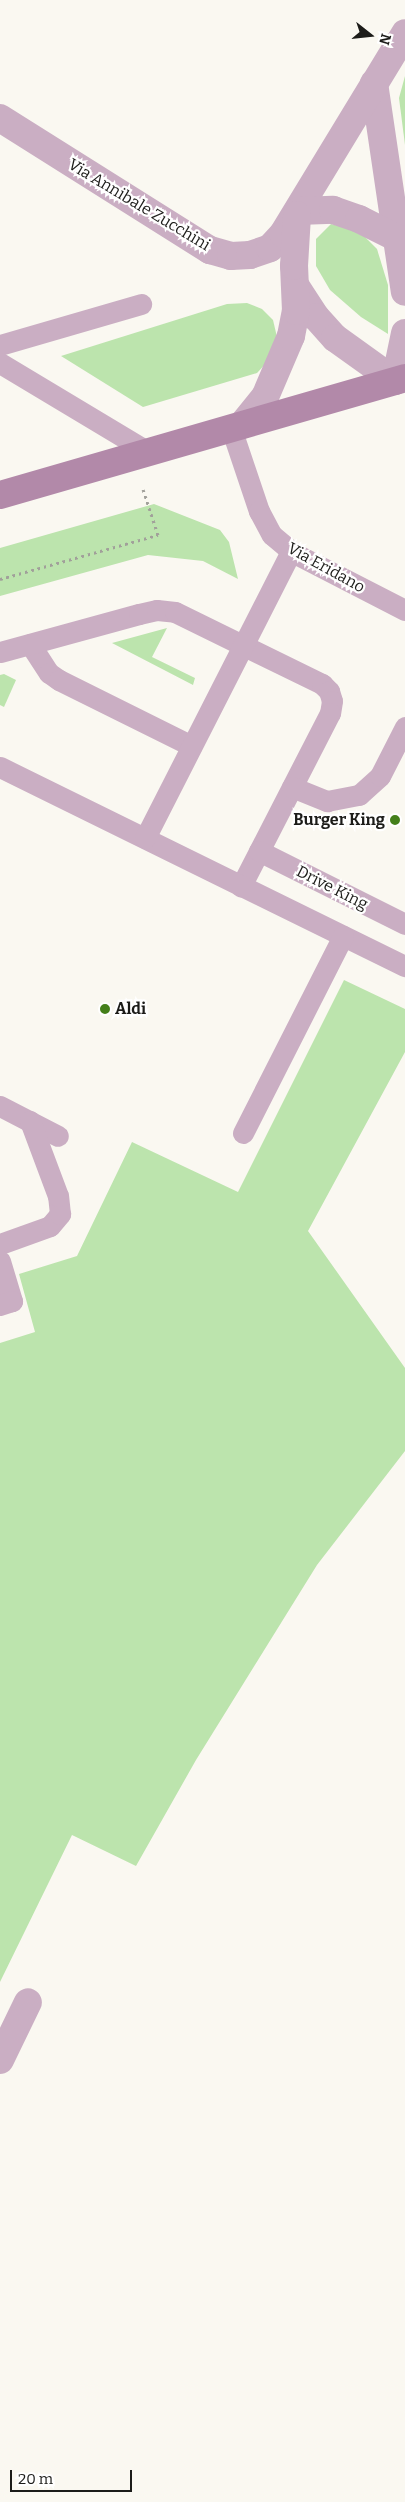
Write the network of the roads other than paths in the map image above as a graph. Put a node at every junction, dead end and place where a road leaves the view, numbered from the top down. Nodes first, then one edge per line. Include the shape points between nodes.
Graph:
1 (405, 33) edge
2 (374, 83) junction
3 (0, 118) edge
4 (298, 210) junction
5 (401, 240) edge
6 (295, 285) junction
7 (405, 292) edge
8 (141, 304) dead end
9 (405, 333) edge
10 (0, 345) edge
11 (0, 363) edge
12 (400, 379) edge
13 (236, 426) junction
14 (140, 454) junction
15 (0, 495) edge
16 (291, 551) junction
17 (405, 610) edge
18 (30, 644) junction
19 (243, 644) junction
20 (0, 652) edge
21 (405, 728) edge
22 (192, 746) junction
23 (0, 767) edge
24 (292, 787) junction
25 (145, 838) junction
26 (259, 851) junction
27 (242, 886) junction
28 (405, 924) edge
29 (343, 936) junction
30 (405, 966) edge
31 (0, 1106) edge
32 (30, 1121) junction
33 (243, 1133) dead end
34 (58, 1136) dead end
35 (0, 1244) edge
36 (0, 1261) edge
37 (0, 1305) edge
38 (28, 2002) dead end
39 (0, 2060) edge

1 - 2 street, Via Annibale Zucchini
2 - 4 street, Via Annibale Zucchini
2 - 5 street
3 - 4 street, Via Annibale Zucchini via 172,228 224,254 250,255 270,248
4 - 5 street via 333,210
4 - 6 street, Via Annibale Zucchini via 294,245
5 - 7 street
6 - 12 street via 316,317 336,338
6 - 13 street, Via Annibale Zucchini via 291,336 278,372 265,397
8 - 10 lane
9 - 12 street
11 - 14 lane
12 - 13 main road
13 - 14 main road
13 - 16 lane, Via Eridano via 263,522
14 - 15 main road
16 - 17 lane, Via Eridano
16 - 19 lane
18 - 19 lane via 158,610 182,614
18 - 20 lane
18 - 22 lane via 43,665 59,680
19 - 22 lane
19 - 24 lane via 308,676 329,692 330,713
21 - 24 lane via 380,776 359,795 327,801
22 - 25 lane
23 - 25 lane
24 - 26 lane
25 - 27 lane
26 - 27 lane
26 - 28 lane, Drive King
27 - 29 lane
29 - 30 lane
29 - 33 lane
31 - 32 lane
32 - 34 lane
32 - 35 lane via 58,1196 60,1214 50,1226
36 - 37 lane via 12,1301
38 - 39 street

